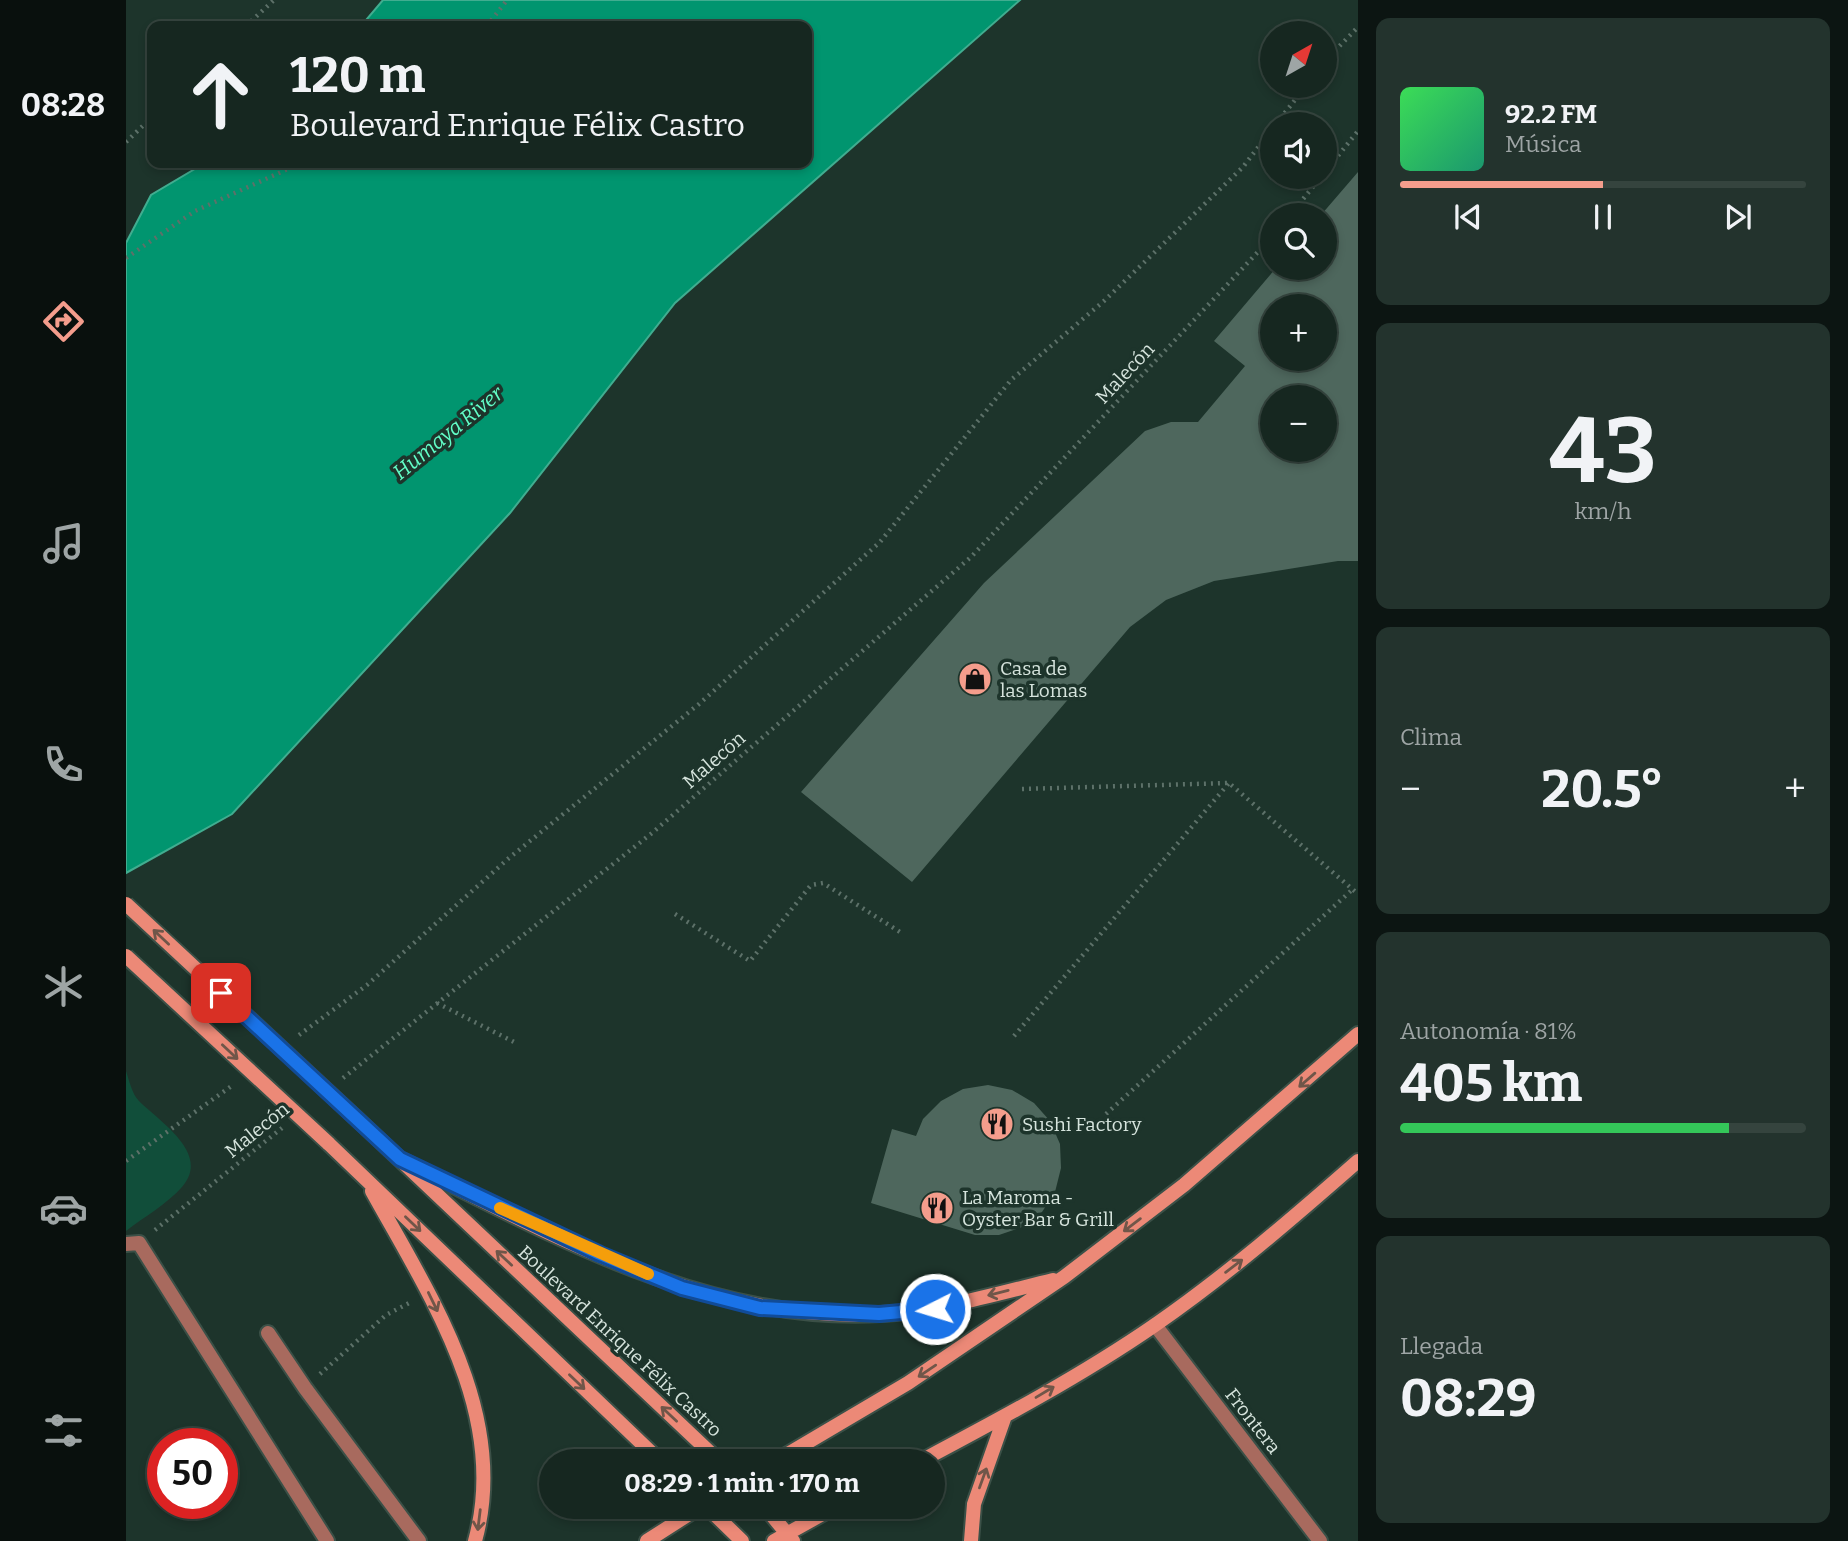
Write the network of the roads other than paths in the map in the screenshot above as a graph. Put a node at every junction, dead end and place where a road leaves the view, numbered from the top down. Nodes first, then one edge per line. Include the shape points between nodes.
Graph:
1 (126, 904) edge
2 (126, 956) edge
3 (1358, 1034) edge
4 (400, 1159) junction
5 (1358, 1161) edge
6 (364, 1178) junction
7 (132, 1243) edge
8 (1064, 1277) junction
9 (1154, 1325) junction
10 (268, 1333) dead end
11 (1005, 1416) junction
12 (647, 1449) edge
13 (706, 1449) edge
14 (796, 1449) edge
15 (943, 1449) edge
16 (681, 1519) edge
17 (720, 1519) edge
18 (776, 1519) edge
19 (817, 1519) edge
20 (791, 1536) edge
21 (327, 1541) edge
22 (419, 1541) edge
23 (475, 1541) edge
24 (647, 1541) edge
25 (742, 1541) edge
26 (774, 1541) edge
27 (971, 1541) edge
28 (1320, 1541) edge

4 -> 1 main road, Boulevard Enrique Félix Castro, bridge
2 -> 6 main road, bridge
3 -> 8 main road via 1184,1185
8 -> 4 main road via 935,1309 857,1314 760,1308 682,1288
13 -> 4 main road, Boulevard Enrique Félix Castro
9 -> 5 main road via 1265,1242
6 -> 12 main road
6 -> 23 main road via 457,1352 476,1408 485,1473
7 - 21 street
8 -> 14 main road via 908,1383
11 -> 9 main road
9 - 28 street, Frontera
10 - 22 street
11 - 15 main road
27 -> 11 main road via 974,1504
16 - 24 main road
17 - 25 main road
18 - 20 main road
19 - 20 main road
20 - 26 main road

